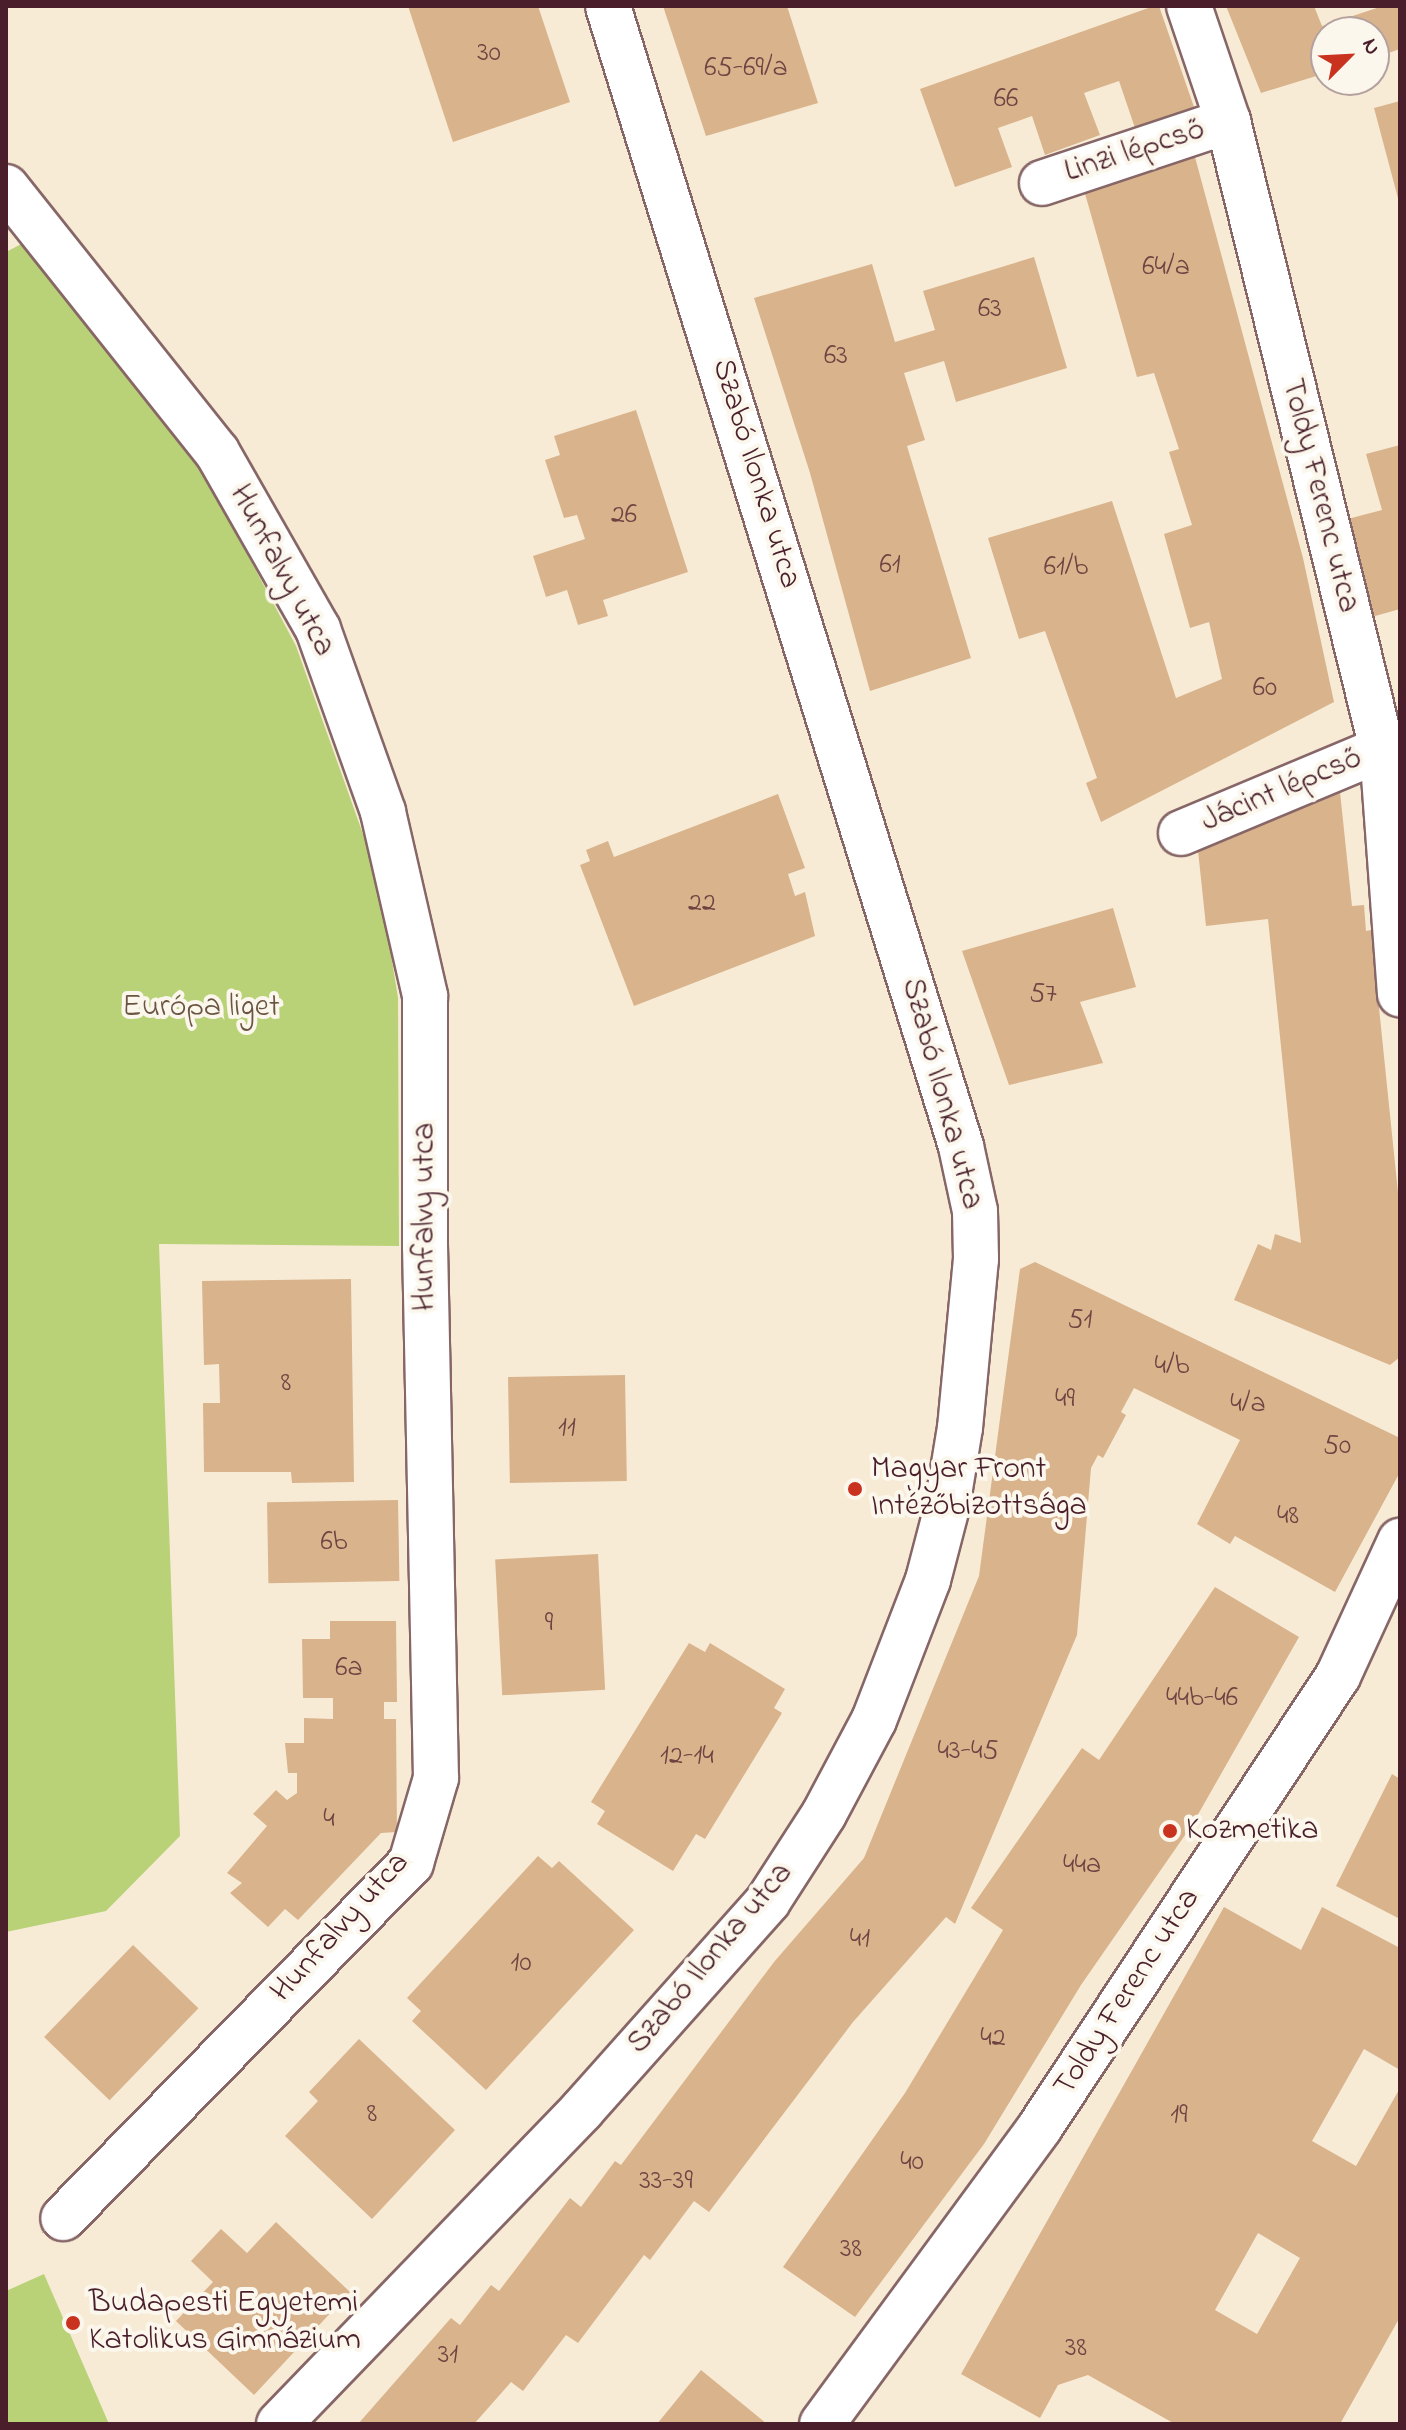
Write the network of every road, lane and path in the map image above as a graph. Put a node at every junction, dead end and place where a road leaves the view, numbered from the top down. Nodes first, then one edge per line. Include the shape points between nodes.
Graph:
1 (608, 6) edge
2 (1189, 6) edge
3 (1228, 121) junction
4 (1042, 183) dead end
5 (6, 187) edge
6 (1382, 749) junction
7 (1181, 833) dead end
8 (1400, 994) edge
9 (1400, 1541) edge
10 (63, 2218) dead end
11 (279, 2424) edge
12 (822, 2424) edge

1 - 11 street, Szabó Ilonka utca via 961,1146 975,1211 976,1259 960,1428 928,1580 874,1720 824,1814 768,1901 582,2110
2 - 3 street, Toldy Ferenc utca
3 - 4 street, Linzi lépcső
3 - 6 street, Toldy Ferenc utca
5 - 10 street, Hunfalvy utca via 217,452 318,629 383,812 425,996 436,1778 411,1863
6 - 7 street, Jácint lépcső
6 - 8 street, Toldy Ferenc utca
9 - 12 street, Toldy Ferenc utca via 1338,1676 1040,2127

